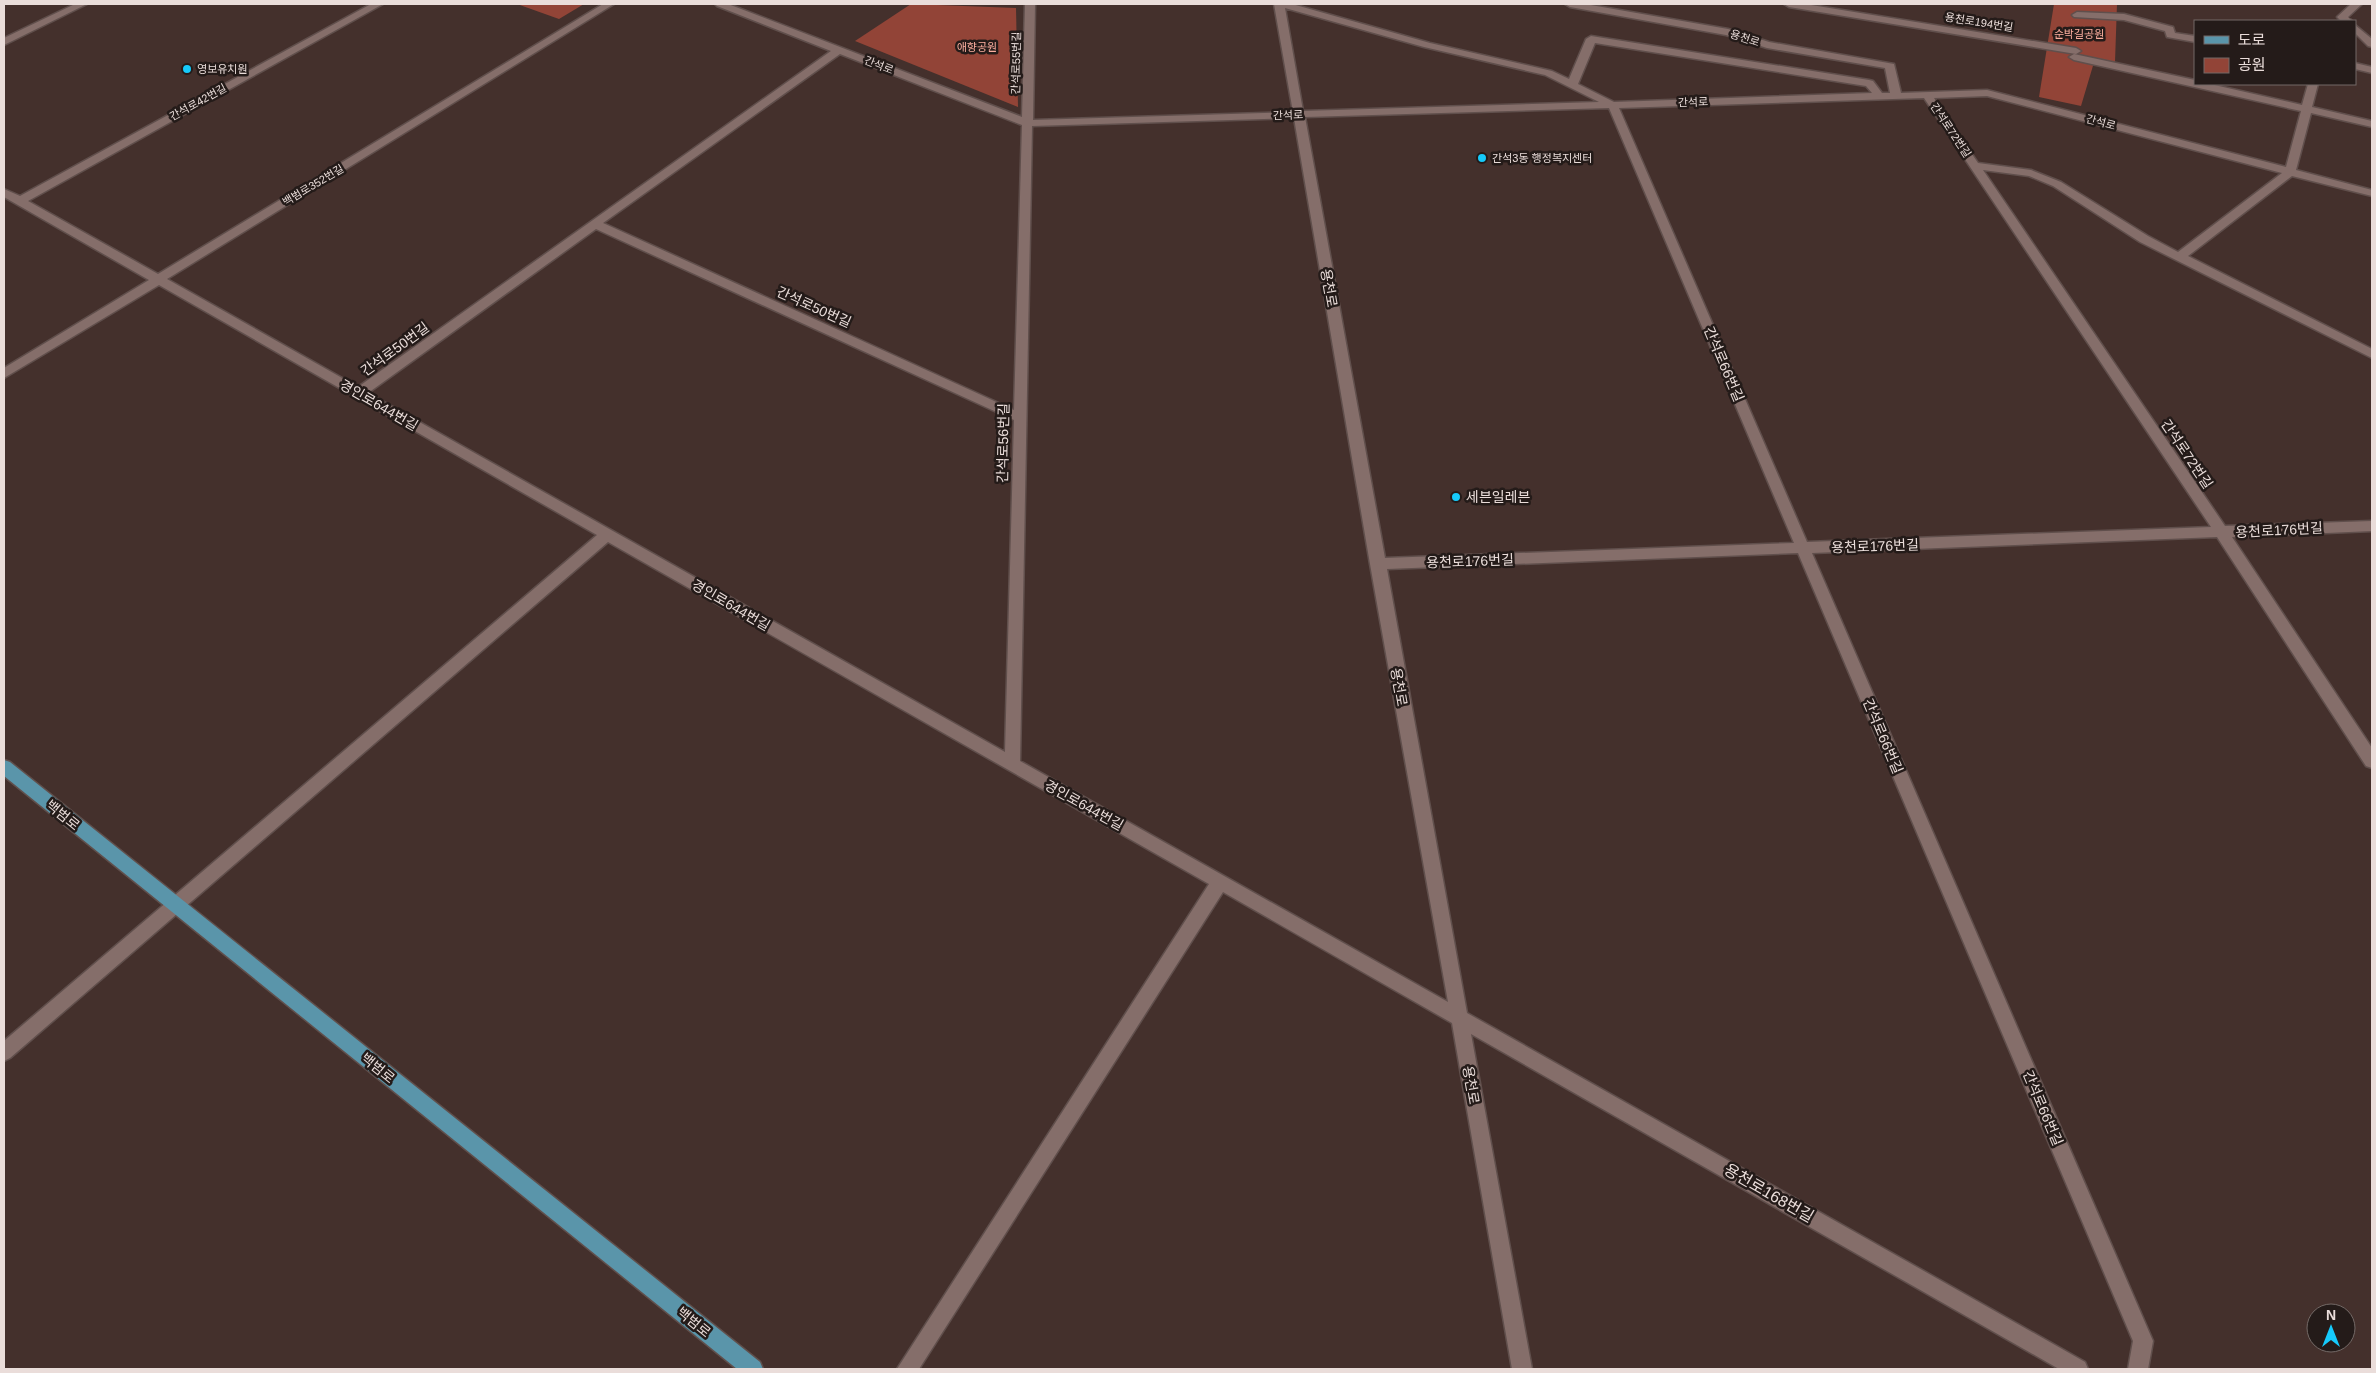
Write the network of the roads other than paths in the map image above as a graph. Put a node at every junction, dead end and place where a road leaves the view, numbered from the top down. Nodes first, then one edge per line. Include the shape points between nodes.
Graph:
1 (82, 4) edge
2 (378, 4) edge
3 (609, 4) edge
4 (720, 4) edge
5 (1030, 4) edge
6 (1280, 4) edge
7 (1570, 4) edge
8 (1790, 4) edge
9 (2357, 4) edge
10 (2077, 15) dead end
11 (2346, 20) edge
12 (2356, 29) edge
13 (2194, 39) edge
14 (4, 42) edge
15 (2372, 44) edge
16 (840, 50) junction
17 (2356, 66) edge
18 (2372, 70) edge
19 (2194, 84) edge
20 (1572, 85) junction
21 (2201, 85) edge
22 (2313, 85) edge
23 (1927, 95) junction
24 (1879, 96) junction
25 (1896, 96) junction
26 (1613, 104) junction
27 (2306, 108) junction
28 (1298, 114) junction
29 (1027, 123) junction
30 (2372, 124) edge
31 (1975, 166) junction
32 (2290, 172) junction
33 (4, 192) edge
34 (2372, 193) edge
35 (19, 201) junction
36 (595, 224) junction
37 (2179, 257) junction
38 (158, 280) junction
39 (2372, 354) edge
40 (4, 357) edge
41 (18, 366) junction
42 (4, 374) edge
43 (358, 393) junction
44 (1020, 418) junction
45 (2372, 526) edge
46 (2222, 533) junction
47 (607, 534) junction
48 (1803, 548) junction
49 (1377, 564) junction
50 (2372, 761) edge
51 (1012, 764) junction
52 (4, 767) edge
53 (1220, 882) junction
54 (176, 906) junction
55 (1459, 1018) junction
56 (4, 1052) edge
57 (754, 1369) edge
58 (907, 1369) edge
59 (1522, 1369) edge
60 (2078, 1369) edge
61 (2138, 1369) edge

1 - 14 street
2 - 35 street, 간석로42번길
3 - 38 street, 백범로352번길
4 - 16 street, 간석로
5 - 29 street, 간석로55번길
6 - 20 street, 용천로 via 1428,45 1548,73
6 - 28 street, 용천로
7 - 25 street, 용천로 via 1728,32 1767,45 1890,66
8 - 19 street, 용천로194번길 via 2075,54
9 - 11 street via 2342,17
10 - 13 street via 2124,17 2169,29 2171,35
12 - 15 street
16 - 29 street, 간석로
16 - 36 street, 간석로50번길
17 - 18 street
20 - 24 street via 1591,38 1870,83
20 - 26 street, 용천로
21 - 27 street, 용천로194번길
22 - 27 street
23 - 25 street, 간석로
23 - 31 street, 간석로72번길
23 - 32 street, 간석로 via 1987,93
24 - 25 street, 간석로
24 - 26 street, 간석로
26 - 28 street, 간석로
26 - 48 street, 간석로66번길
27 - 30 street, 용천로194번길
27 - 32 street
28 - 29 street, 간석로
28 - 49 street, 용천로
29 - 44 street, 간석로56번길
31 - 37 street, 간석로72번길 via 2031,173 2057,184 2144,239
31 - 46 street, 간석로72번길
32 - 34 street, 간석로
32 - 37 street
33 - 35 street, 경인로644번길
35 - 38 street, 경인로644번길
36 - 43 street, 간석로50번길
36 - 44 street, 간석로50번길
37 - 39 street, 간석로72번길
38 - 41 street, 백범로352번길
38 - 43 street, 경인로644번길
40 - 41 street
41 - 42 street, 백범로352번길
43 - 47 street, 경인로644번길
44 - 51 street, 간석로56번길
45 - 46 street, 용천로176번길
46 - 48 street, 용천로176번길
46 - 50 street, 간석로72번길
47 - 51 street, 경인로644번길
47 - 54 street
48 - 49 street, 용천로176번길
48 - 61 street, 간석로66번길 via 2143,1341
49 - 55 street, 용천로
51 - 53 street, 경인로644번길
52 - 54 main road, 백범로
53 - 55 street, 경인로644번길
53 - 58 street
54 - 56 street
54 - 57 main road, 백범로
55 - 59 street, 용천로
55 - 60 street, 용천로168번길

